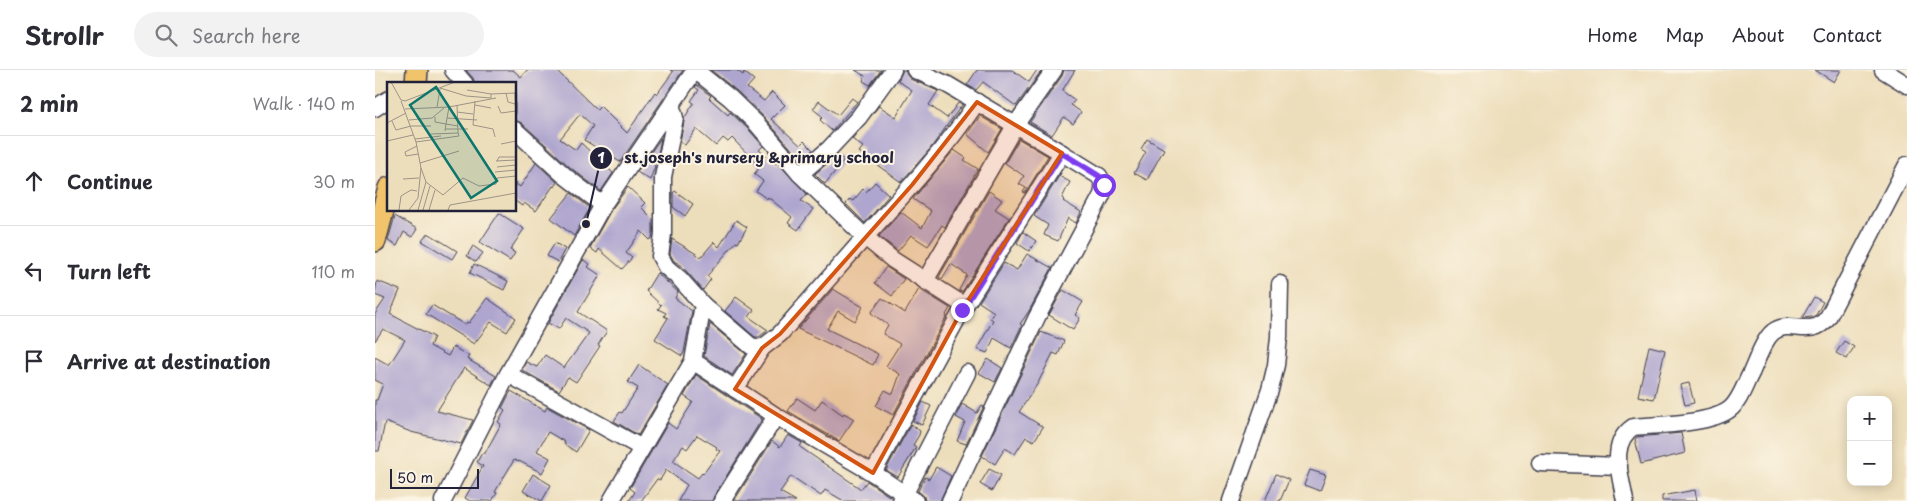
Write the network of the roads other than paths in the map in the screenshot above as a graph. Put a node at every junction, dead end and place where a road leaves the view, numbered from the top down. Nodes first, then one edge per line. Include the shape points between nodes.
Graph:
1 (453, 70) edge
2 (893, 70) edge
3 (915, 70) edge
4 (1054, 70) edge
5 (1883, 70) edge
6 (463, 82) edge
7 (1907, 85) edge
8 (387, 100) edge
9 (977, 102) junction
10 (375, 108) edge
11 (670, 108) junction
12 (1016, 124) junction
13 (516, 131) edge
14 (1062, 153) junction
15 (1907, 165) edge
16 (800, 174) junction
17 (387, 196) edge
18 (603, 204) junction
19 (865, 236) junction
20 (375, 241) edge
21 (925, 282) junction
22 (1280, 284) dead end
23 (703, 305) junction
24 (965, 306) junction
25 (762, 348) junction
26 (693, 361) junction
27 (967, 373) dead end
28 (508, 374) junction
29 (735, 389) junction
30 (775, 416) junction
31 (642, 448) junction
32 (1540, 463) dead end
33 (1619, 466) junction
34 (873, 473) junction
35 (907, 499) edge
36 (443, 501) edge
37 (611, 501) edge
38 (722, 501) edge
39 (950, 501) edge
40 (1231, 501) edge
41 (1625, 501) edge

1 - 6 street
2 - 16 street via 859,117
3 - 9 street
4 - 12 street
5 - 7 street
8 - 10 street
9 - 12 street
9 - 19 street via 912,186
11 - 16 street via 695,70 757,124
11 - 18 street
11 - 23 street via 675,118 663,177 660,256 666,267
12 - 14 street
12 - 21 street
13 - 18 street via 565,176
14 - 24 street
14 - 39 street via 1099,176 1104,185 1102,195 1037,317
15 - 33 street via 1823,324 1815,328 1781,328 1772,332 1738,399 1725,412 1705,419 1633,427 1625,432 1617,451
16 - 19 street
17 - 20 main road
18 - 28 street
19 - 21 street
19 - 25 street via 780,334
21 - 24 street
22 - 40 street via 1276,365
23 - 25 street via 751,346
23 - 26 street
24 - 34 street
25 - 29 street
26 - 29 street
26 - 31 street
27 - 35 street
28 - 31 street
28 - 36 street
29 - 30 street
30 - 34 street
30 - 38 street
31 - 37 street
32 - 33 street
33 - 41 street
34 - 35 street

